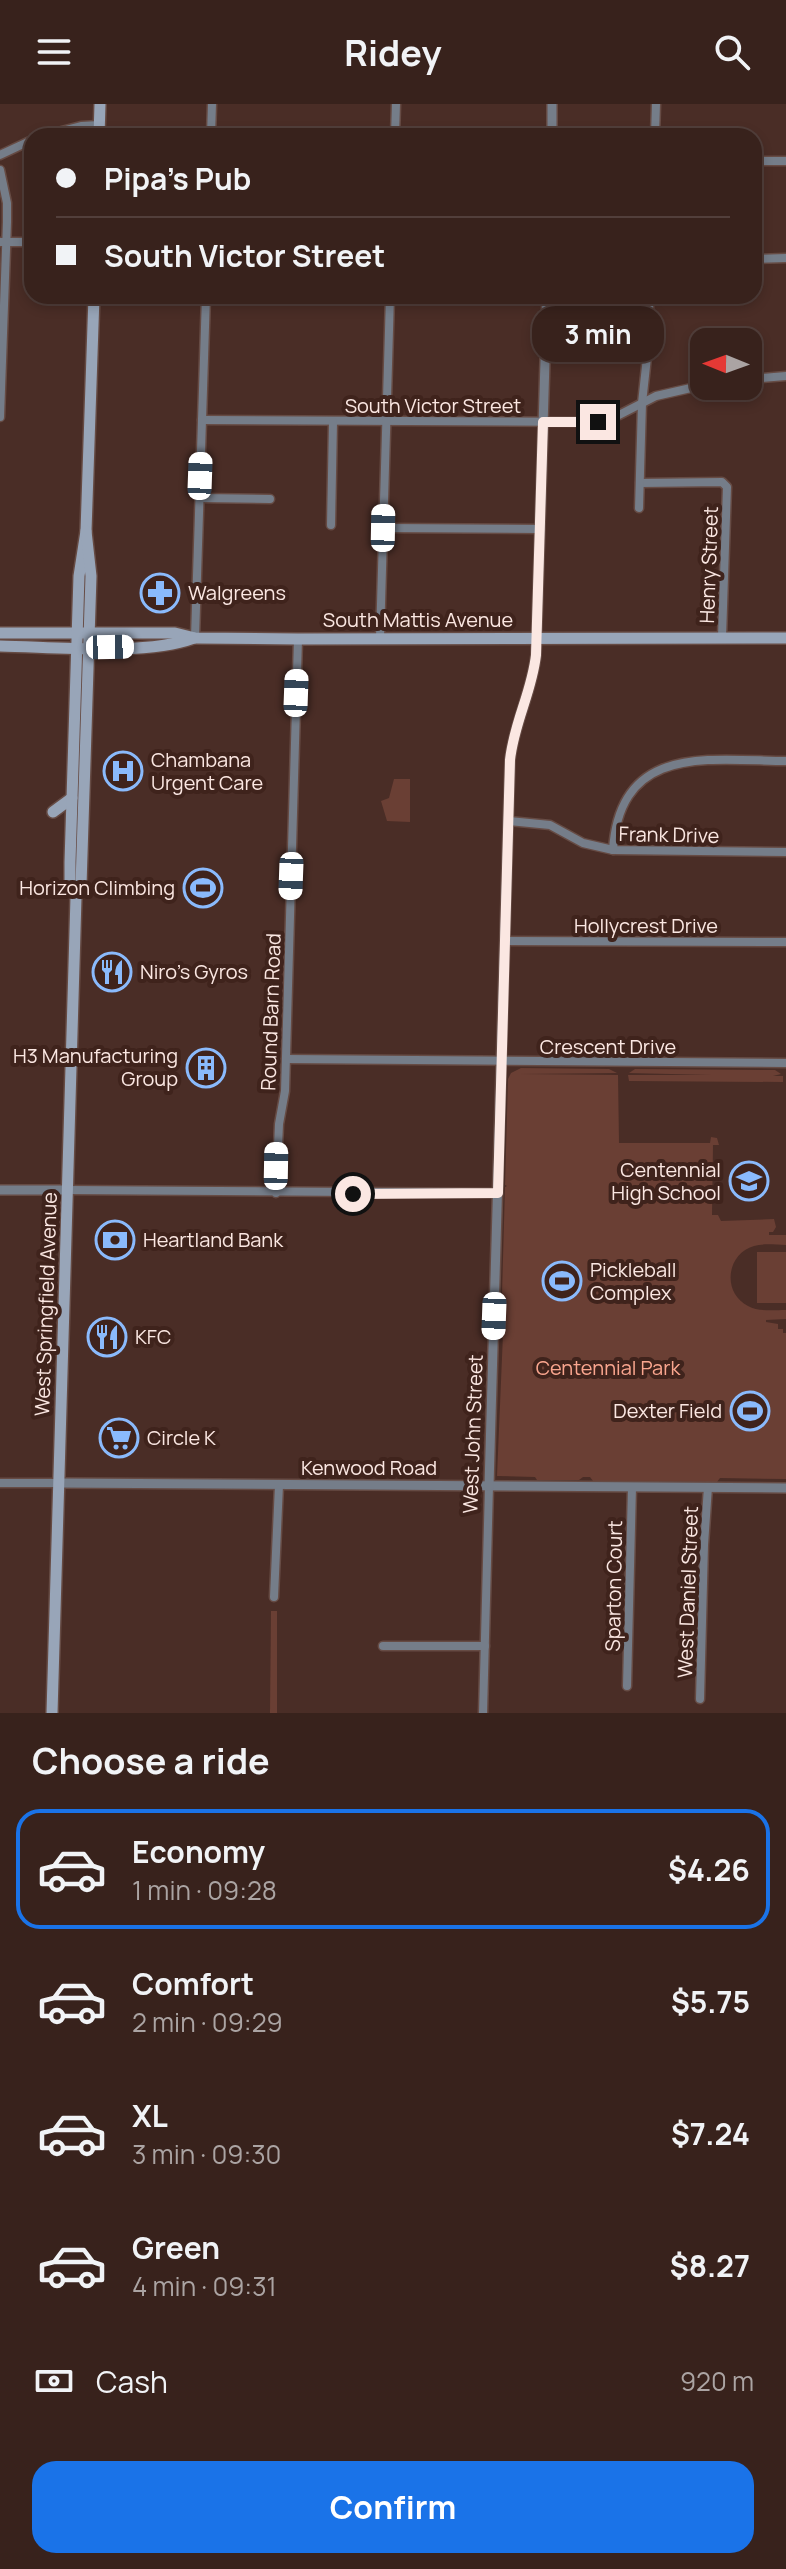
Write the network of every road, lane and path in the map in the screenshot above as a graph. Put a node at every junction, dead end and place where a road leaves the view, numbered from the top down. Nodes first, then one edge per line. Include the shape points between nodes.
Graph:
1 (100, 104) edge
2 (212, 104) edge
3 (396, 104) edge
4 (552, 104) edge
5 (656, 104) edge
6 (99, 128) edge
7 (211, 128) edge
8 (395, 128) edge
9 (552, 128) edge
10 (655, 128) edge
11 (24, 144) edge
12 (0, 155) edge
13 (762, 161) edge
14 (786, 161) edge
15 (0, 170) edge
16 (3, 242) edge
17 (24, 242) edge
18 (786, 258) edge
19 (762, 259) edge
20 (94, 304) edge
21 (206, 304) edge
22 (390, 304) edge
23 (547, 304) edge
24 (649, 304) edge
25 (786, 376) edge
26 (762, 378) edge
27 (690, 388) edge
28 (642, 403) junction
29 (0, 417) edge
30 (202, 420) junction
31 (333, 422) junction
32 (543, 422) junction
33 (386, 423) junction
34 (640, 483) junction
35 (200, 498) junction
36 (270, 499) dead end
37 (639, 508) dead end
38 (331, 525) dead end
39 (383, 528) junction
40 (540, 529) junction
41 (84, 632) junction
42 (0, 633) edge
43 (537, 637) junction
44 (722, 637) junction
45 (195, 638) junction
46 (380, 638) junction
47 (786, 638) edge
48 (298, 639) junction
49 (0, 646) edge
50 (83, 647) junction
51 (786, 761) edge
52 (72, 798) junction
53 (53, 812) dead end
54 (509, 821) junction
55 (613, 850) junction
56 (786, 852) edge
57 (76, 897) junction
58 (505, 941) junction
59 (786, 942) edge
60 (286, 1059) junction
61 (502, 1062) junction
62 (786, 1063) edge
63 (0, 1190) edge
64 (67, 1190) junction
65 (276, 1193) junction
66 (498, 1193) junction
67 (0, 1483) edge
68 (59, 1483) junction
69 (279, 1485) junction
70 (489, 1486) junction
71 (632, 1487) junction
72 (708, 1487) junction
73 (786, 1488) edge
74 (274, 1597) dead end
75 (383, 1646) dead end
76 (485, 1646) junction
77 (627, 1686) dead end
78 (700, 1699) dead end
79 (52, 1713) edge
80 (483, 1713) edge

1 - 6 main road
2 - 7 street
3 - 8 street
4 - 9 street
5 - 10 street
11 - 12 street
13 - 14 street
15 - 16 street via 7,203
16 - 17 street
16 - 29 street
18 - 19 street
20 - 41 main road, West Springfield Avenue via 86,531 91,576
21 - 30 street
22 - 33 street
23 - 32 street, West John Street
24 - 28 street
25 - 26 street
27 - 28 street, South Victor Street
28 - 32 street, South Victor Street via 598,422
28 - 34 street
30 - 31 street, South Victor Street
30 - 35 street
31 - 33 street, South Victor Street
31 - 38 street
32 - 33 street, South Victor Street
32 - 40 street, West John Street
33 - 39 street
34 - 37 street
34 - 44 street, Henry Street via 722,482 727,487
35 - 36 street
35 - 45 street
39 - 40 street
39 - 46 street
40 - 43 street, West John Street
41 - 42 main road, South Mattis Avenue
41 - 45 main road, South Mattis Avenue
41 - 50 main road, West Springfield Avenue
43 - 44 main road, South Mattis Avenue
43 - 46 main road, South Mattis Avenue
43 - 54 street, West John Street via 532,681 512,741
44 - 47 main road, South Mattis Avenue
45 - 48 main road, South Mattis Avenue
45 - 50 main road, South Mattis Avenue via 175,645
46 - 48 main road, South Mattis Avenue
48 - 60 street, Round Barn Road
49 - 50 main road, South Mattis Avenue
50 - 52 main road, West Springfield Avenue
50 - 57 main road, West Springfield Avenue via 81,885
51 - 55 street via 702,760 663,767 624,802
52 - 53 main road
52 - 57 main road, West Springfield Avenue via 70,885
54 - 55 street, Frank Drive via 550,825 583,843
54 - 58 street, West John Street
55 - 56 street, Frank Drive
57 - 64 main road, West Springfield Avenue
58 - 59 street, Hollycrest Drive
58 - 61 street, West John Street
60 - 61 street, Crescent Drive
60 - 65 street, Round Barn Road
61 - 62 street, Crescent Drive
61 - 66 street, West John Street
63 - 64 street
64 - 65 street
64 - 68 main road, West Springfield Avenue
65 - 66 street
66 - 70 street, West John Street
67 - 68 street, Kenwood Road
68 - 69 street, Kenwood Road
68 - 79 main road, West Springfield Avenue
69 - 70 street, Kenwood Road
69 - 74 street
70 - 71 street, Kenwood Road
70 - 76 street, West John Street
71 - 72 street, Kenwood Road
71 - 77 street, Sparton Court
72 - 73 street, Kenwood Road
72 - 78 street, West Daniel Street
75 - 76 street
76 - 80 street, West John Street

